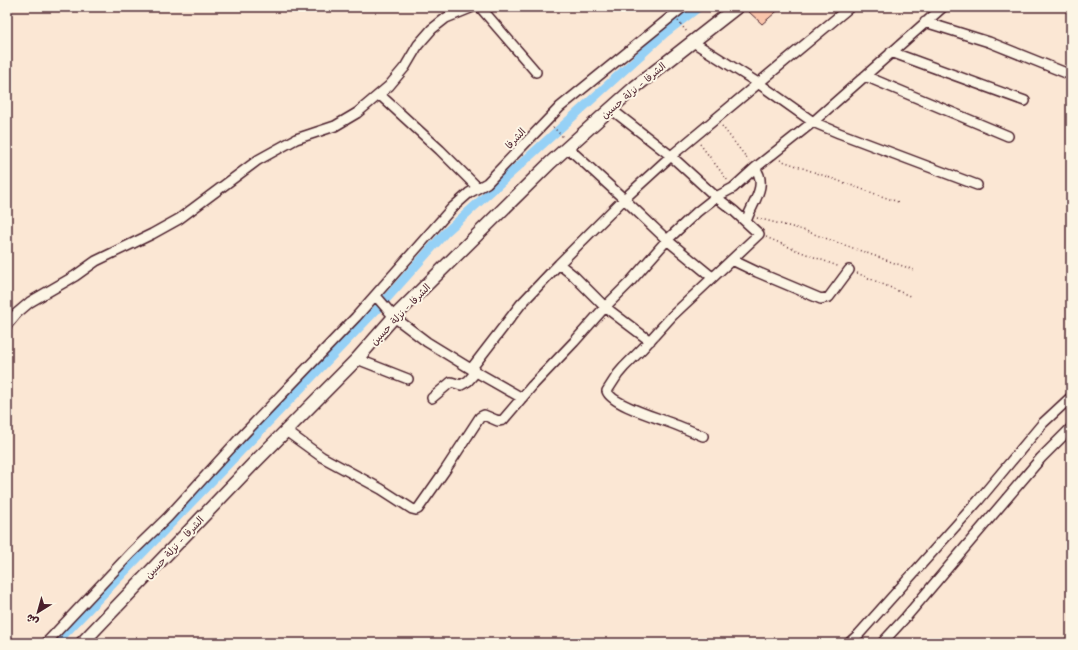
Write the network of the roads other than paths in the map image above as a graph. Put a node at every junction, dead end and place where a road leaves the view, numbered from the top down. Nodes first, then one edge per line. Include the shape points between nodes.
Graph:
1 (473, 7) edge
2 (480, 7) edge
3 (683, 7) edge
4 (737, 7) edge
5 (850, 7) edge
6 (943, 7) edge
7 (925, 22) junction
8 (693, 42) junction
9 (891, 52) junction
10 (536, 72) dead end
11 (1071, 75) edge
12 (864, 76) junction
13 (758, 83) junction
14 (380, 95) junction
15 (1025, 101) dead end
16 (611, 109) junction
17 (813, 122) junction
18 (1008, 136) dead end
19 (567, 147) junction
20 (671, 156) junction
21 (754, 168) junction
22 (977, 185) dead end
23 (478, 188) junction
24 (716, 198) junction
25 (624, 199) junction
26 (747, 218) junction
27 (667, 240) junction
28 (732, 260) junction
29 (559, 264) junction
30 (849, 270) road end
31 (712, 277) junction
32 (378, 298) junction
33 (605, 307) junction
34 (391, 313) junction
35 (7, 325) edge
36 (650, 341) junction
37 (357, 359) junction
38 (474, 371) junction
39 (408, 379) dead end
40 (432, 398) dead end
41 (522, 398) junction
42 (1071, 398) edge
43 (1071, 428) edge
44 (286, 431) junction
45 (703, 436) dead end
46 (46, 643) edge
47 (82, 643) edge
48 (849, 643) edge
49 (882, 643) edge

1 - 14 street via 446,18 432,29 418,45 405,67
2 - 10 street
3 - 23 street, الشرفا via 557,110 492,179
4 - 8 street, الشرفا - نزلة حسين
5 - 13 street
6 - 7 street
7 - 9 street
7 - 11 street via 989,42
8 - 13 street
8 - 16 street, الشرفا - نزلة حسين
9 - 12 street
9 - 15 street
12 - 17 street
12 - 18 street
13 - 17 street
13 - 20 street
14 - 23 street
14 - 35 street via 342,122 284,145 258,160 179,219 96,261 30,302
16 - 19 street, الشرفا - نزلة حسين
16 - 20 street
17 - 21 street
17 - 22 street
19 - 25 street
19 - 34 street, الشرفا - نزلة حسين
20 - 24 street
20 - 25 street
21 - 24 street via 733,188
21 - 26 street via 759,176 760,191
23 - 32 street, الشرفا via 452,208
24 - 26 street
24 - 27 street
25 - 27 street
25 - 29 street
26 - 28 street via 759,234
27 - 31 street
27 - 33 street
28 - 30 street via 821,299 829,297
28 - 31 street
29 - 33 street
29 - 38 street via 521,304
31 - 36 street
32 - 34 street
32 - 46 street, الشرفا via 240,438 168,517
33 - 36 street
33 - 41 street
34 - 37 street, الشرفا - نزلة حسين
34 - 38 street via 427,342
36 - 45 street via 618,374 607,392 608,395 643,414
37 - 39 street
37 - 44 street, الشرفا - نزلة حسين
38 - 40 street via 462,385 451,382
38 - 41 street
41 - 44 street via 501,421 484,415 480,417 416,510 332,463
42 - 48 street via 1043,423 974,506
43 - 49 street via 1041,458
44 - 47 street, الشرفا - نزلة حسين

